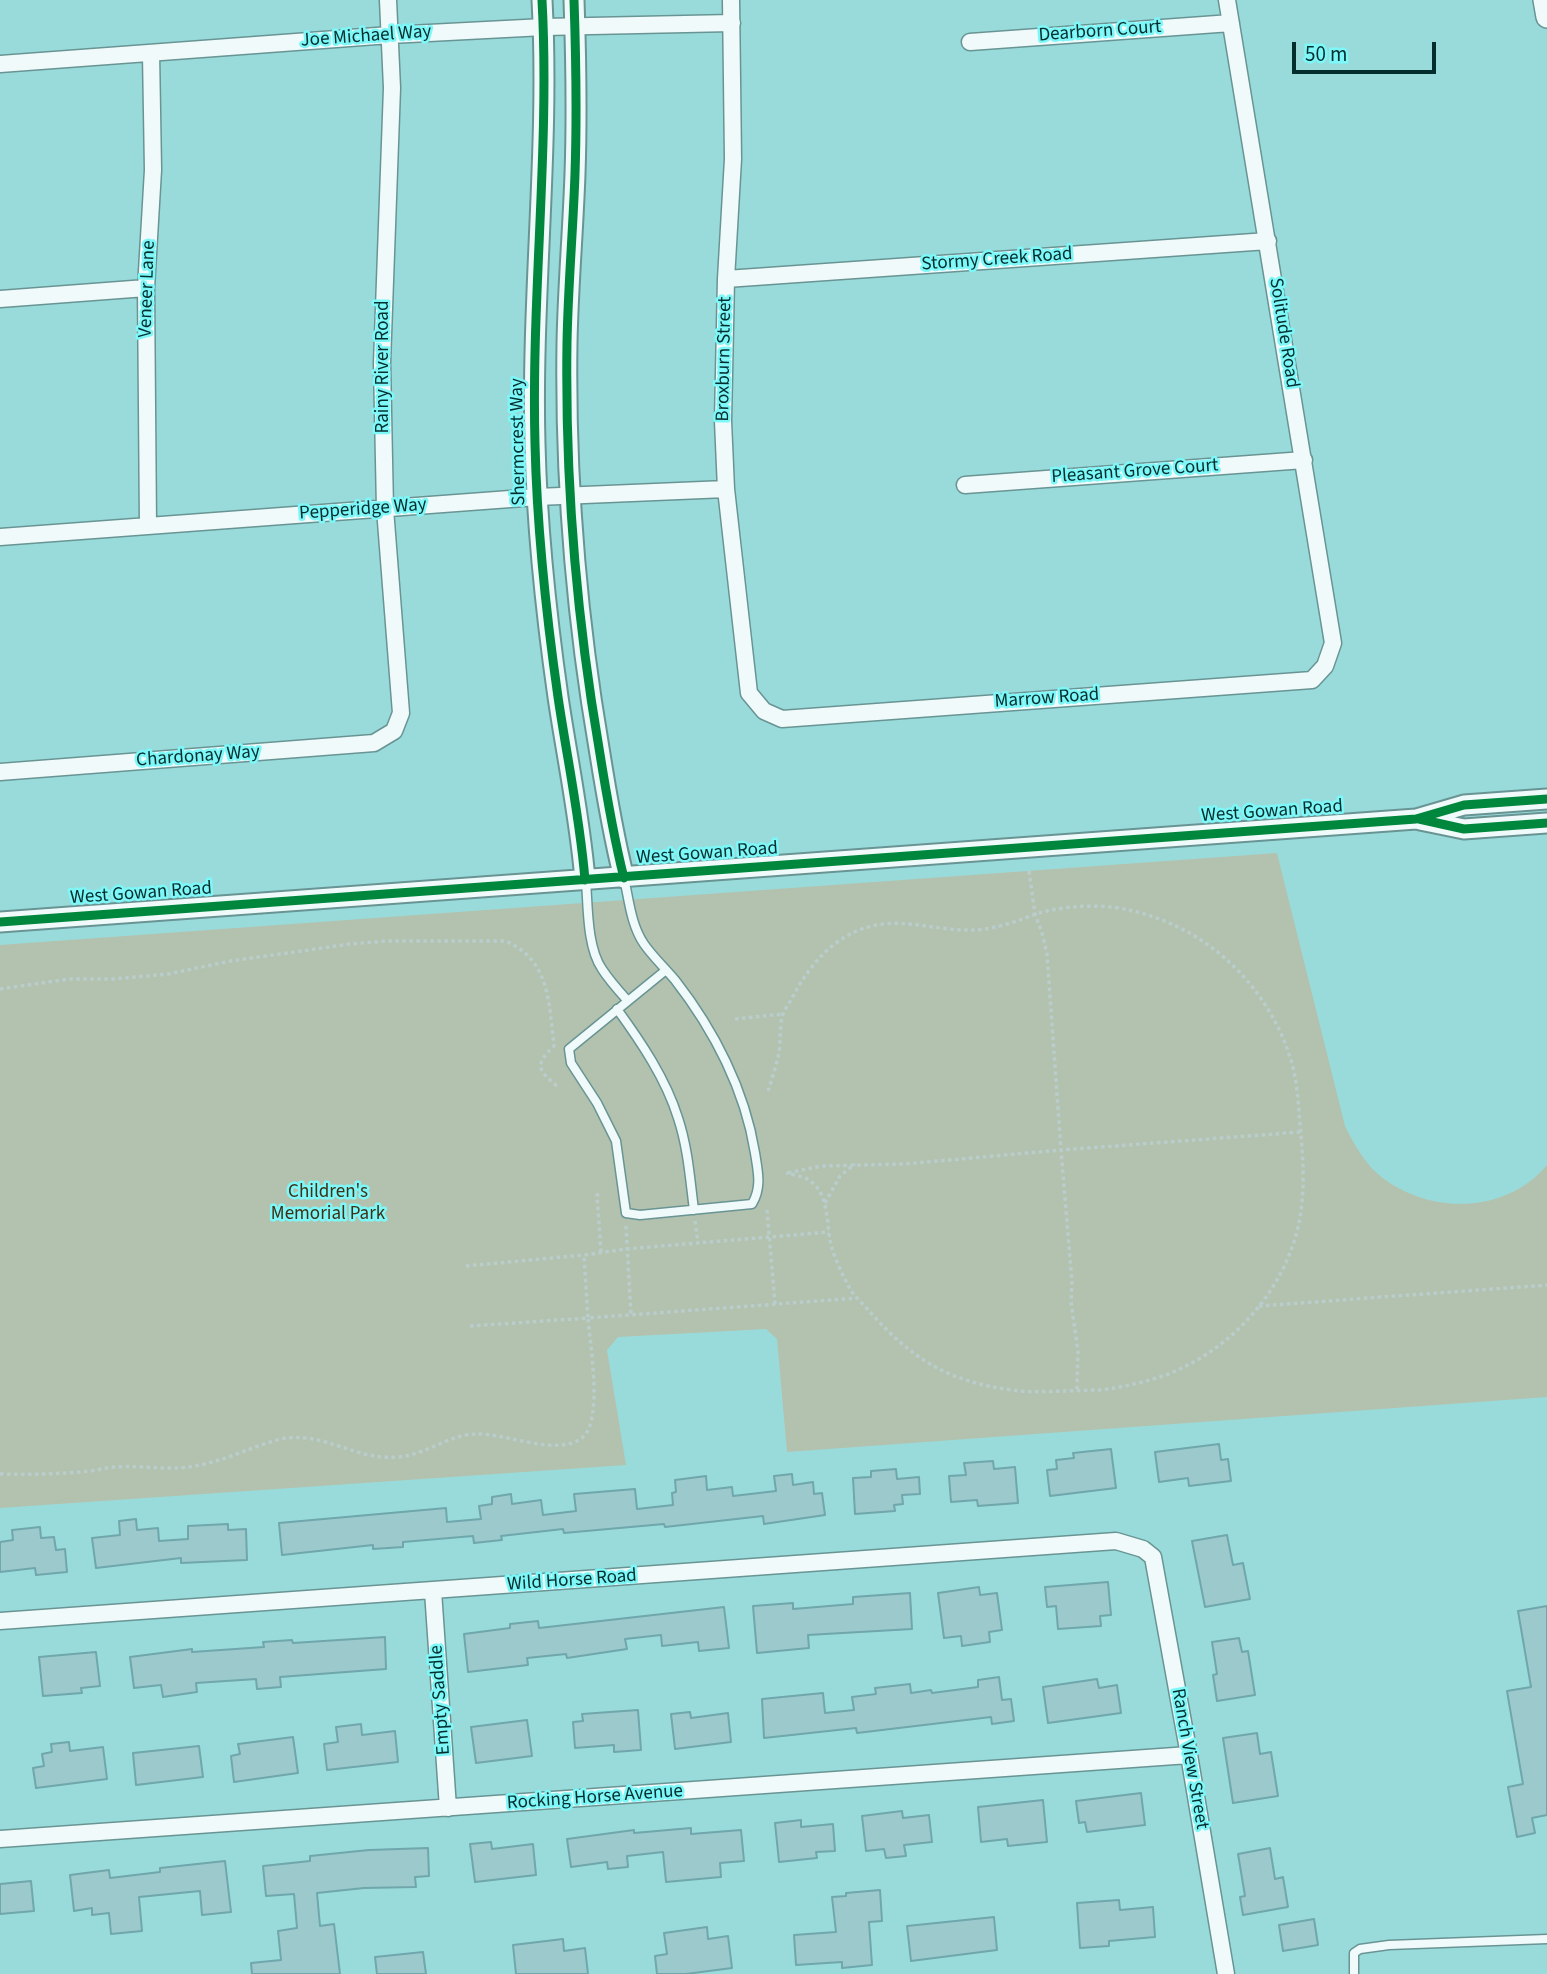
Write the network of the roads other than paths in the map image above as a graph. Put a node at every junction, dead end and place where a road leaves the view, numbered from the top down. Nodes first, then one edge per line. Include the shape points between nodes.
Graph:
1 (388, 0) edge
2 (542, 0) edge
3 (574, 0) edge
4 (731, 0) edge
5 (1227, 0) edge
6 (1544, 0) edge
7 (1547, 17) edge
8 (732, 23) junction
9 (1231, 23) junction
10 (575, 26) junction
11 (544, 27) junction
12 (390, 35) junction
13 (970, 42) dead end
14 (151, 53) junction
15 (0, 64) edge
16 (1268, 241) junction
17 (726, 279) junction
18 (146, 288) junction
19 (0, 299) edge
20 (1304, 460) junction
21 (965, 485) dead end
22 (726, 489) junction
23 (570, 496) junction
24 (537, 497) junction
25 (385, 509) junction
26 (148, 526) junction
27 (0, 537) edge
28 (1325, 666) joint
29 (764, 711) joint
30 (394, 731) joint
31 (0, 772) edge
32 (1547, 799) edge
33 (1416, 819) junction
34 (1547, 823) edge
35 (624, 878) junction
36 (585, 880) junction
37 (0, 922) edge
38 (666, 970) junction
39 (627, 1000) junction
40 (617, 1009) junction
41 (694, 1210) junction
42 (1143, 1549) joint
43 (433, 1591) junction
44 (0, 1621) edge
45 (1189, 1755) junction
46 (448, 1808) junction
47 (0, 1839) edge
48 (1547, 1939) edge
49 (1226, 1974) edge
50 (1354, 1974) edge

1 - 12 street, Rainy River Road
2 - 11 street, Shermcrest Way
3 - 10 street
4 - 8 street, Broxburn Street
5 - 9 street, Solitude Road
6 - 7 main road
8 - 10 street, Joe Michael Way
8 - 17 street, Broxburn Street via 733,159
9 - 13 street, Dearborn Court
9 - 16 street, Solitude Road
10 - 11 street, Joe Michael Way
10 - 23 street via 575,173 567,344
11 - 12 street, Joe Michael Way
11 - 24 street, Shermcrest Way via 536,324
12 - 14 street, Joe Michael Way
12 - 25 street, Rainy River Road via 382,363
14 - 15 street, Joe Michael Way
14 - 18 street, Veneer Lane via 153,170
16 - 17 street, Stormy Creek Road
16 - 20 street, Solitude Road
17 - 22 street, Broxburn Street
18 - 19 street
18 - 26 street, Veneer Lane
20 - 21 street, Pleasant Grove Court
20 - 28 street, Solitude Road via 1333,643
22 - 23 street, Pepperidge Way
22 - 29 street, Broxburn Street via 749,693
23 - 24 street, Pepperidge Way
23 - 35 street via 591,704
24 - 25 street, Pepperidge Way
24 - 36 street, Shermcrest Way via 544,596
25 - 26 street, Pepperidge Way
25 - 30 street, Rainy River Road via 401,713
26 - 27 street, Pepperidge Way
28 - 29 street, Marrow Road via 1312,680 782,719
30 - 31 street, Chardonay Way via 374,743
32 - 33 street, West Gowan Road via 1464,805
33 - 34 street, West Gowan Road via 1464,828
33 - 35 street, West Gowan Road
35 - 36 street, West Gowan Road
35 - 38 lane via 634,924
36 - 37 street, West Gowan Road
36 - 39 lane via 596,957
38 - 39 lane
38 - 41 lane via 709,1030 736,1084 753,1138 760,1181 752,1204
39 - 40 lane
40 - 41 lane via 658,1073 678,1117
40 - 41 lane via 569,1049 571,1063 617,1141 626,1213
42 - 43 street, Wild Horse Road via 1116,1541
42 - 45 street, Ranch View Street via 1153,1558
43 - 44 street, Wild Horse Road
43 - 46 street, Empty Saddle
45 - 46 street, Rocking Horse Avenue
45 - 49 street, Ranch View Street
46 - 47 street, Rocking Horse Avenue
48 - 50 lane via 1360,1949 1354,1953

